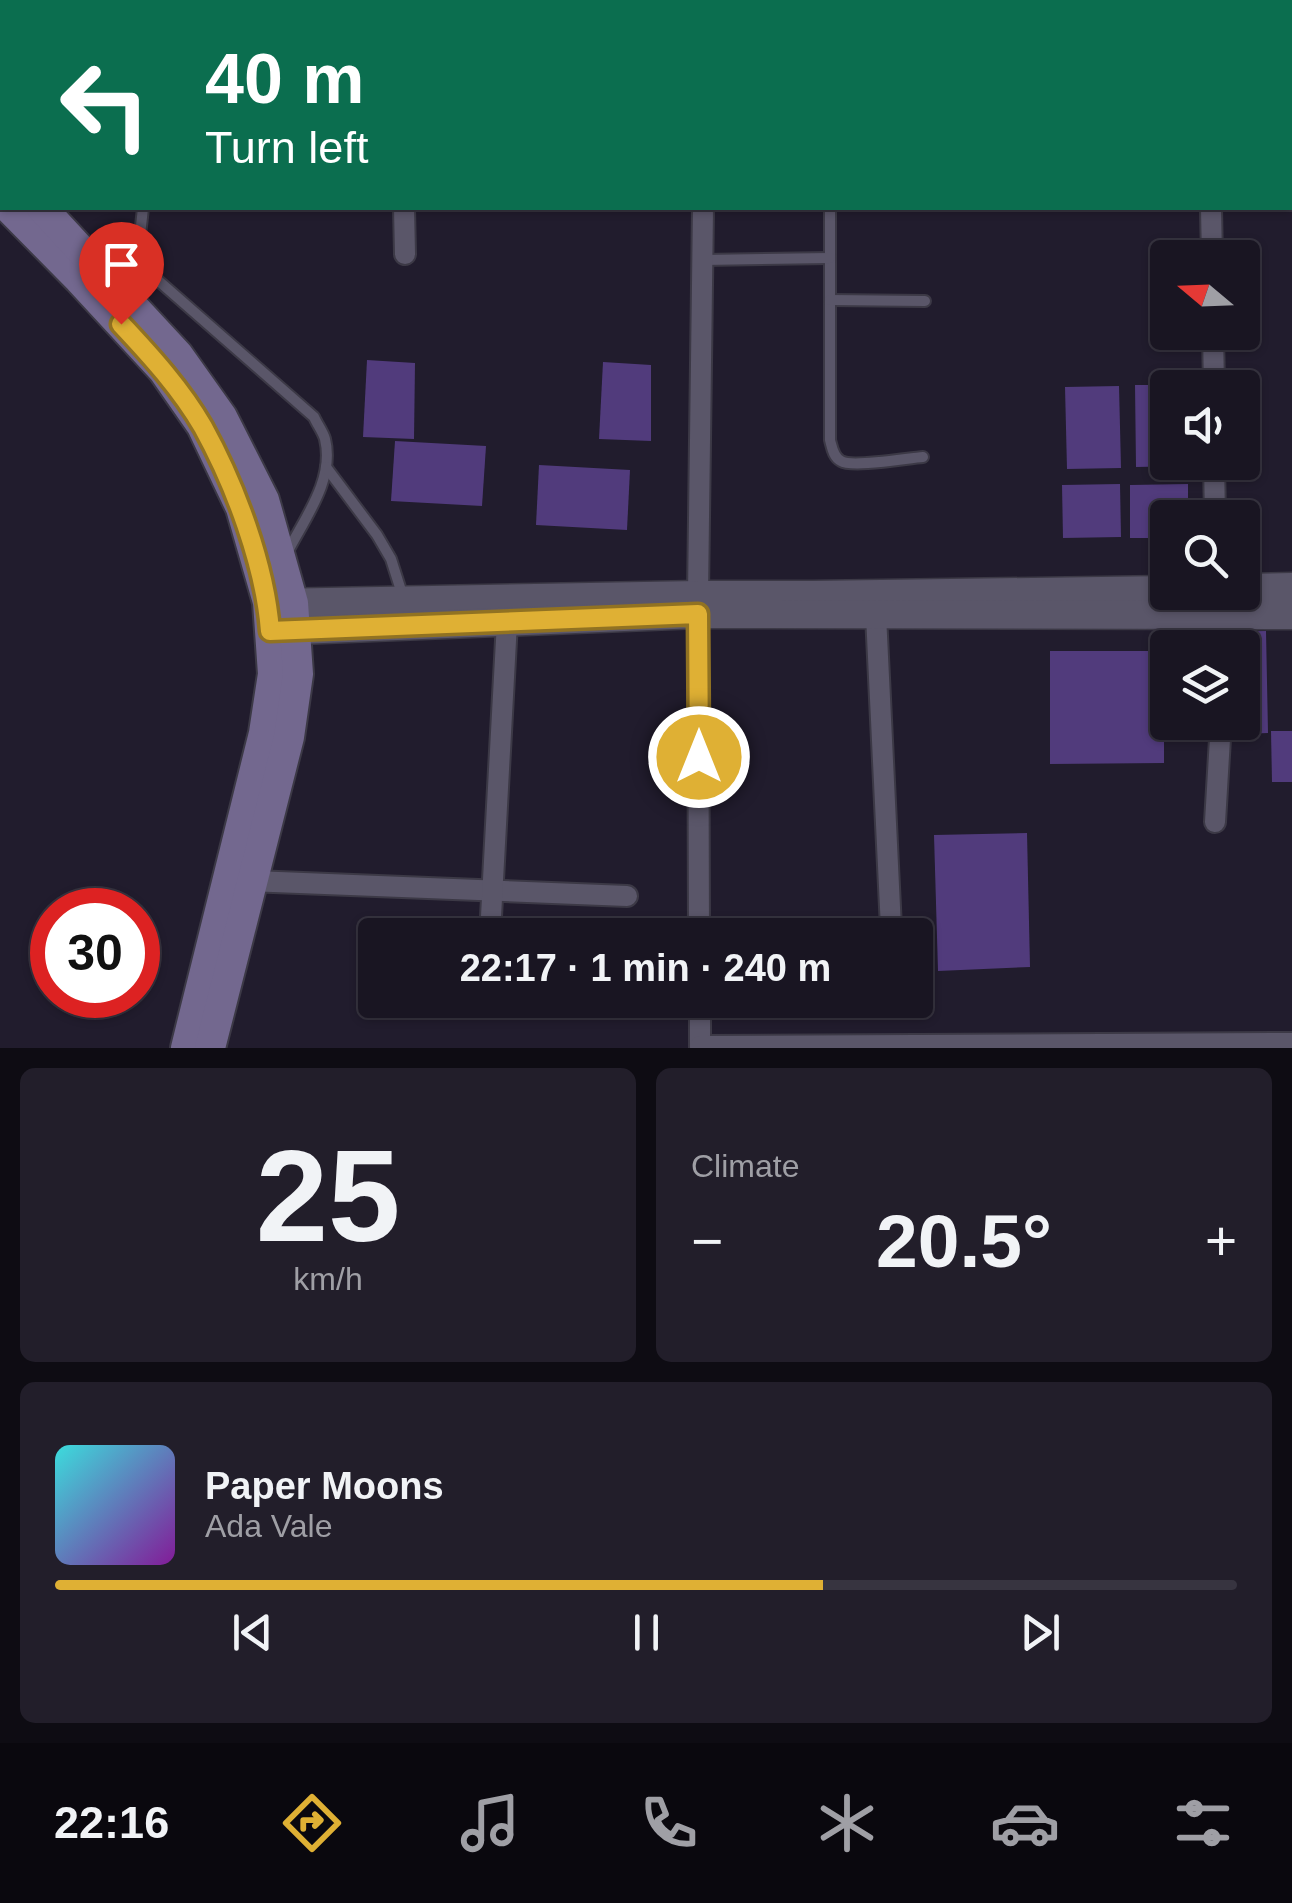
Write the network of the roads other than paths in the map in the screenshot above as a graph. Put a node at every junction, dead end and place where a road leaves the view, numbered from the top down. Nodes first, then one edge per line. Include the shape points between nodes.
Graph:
1 (11, 210) edge
2 (44, 210) edge
3 (144, 210) edge
4 (404, 210) edge
5 (704, 210) edge
6 (830, 210) edge
7 (1212, 210) edge
8 (1212, 240) edge
9 (404, 254) dead end
10 (830, 258) junction
11 (703, 260) junction
12 (137, 262) junction
13 (830, 300) junction
14 (925, 301) dead end
15 (132, 304) junction
16 (923, 456) dead end
17 (326, 467) junction
18 (282, 563) junction
19 (1292, 587) edge
20 (1260, 588) edge
21 (1150, 590) edge
22 (404, 600) junction
23 (698, 604) junction
24 (1150, 609) edge
25 (1241, 610) edge
26 (876, 615) junction
27 (1292, 615) edge
28 (282, 617) junction
29 (508, 622) junction
30 (1221, 740) edge
31 (1215, 822) dead end
32 (251, 882) junction
33 (492, 891) junction
34 (627, 896) dead end
35 (491, 918) edge
36 (700, 918) edge
37 (890, 918) edge
38 (700, 1018) edge
39 (1292, 1043) edge
40 (1018, 1045) edge
41 (855, 1046) edge
42 (700, 1047) edge
43 (1150, 1047) edge
44 (186, 1048) edge
45 (210, 1048) edge

1 - 28 main road via 163,370 202,426
2 - 15 main road
3 - 12 lane
4 - 9 street
5 - 11 street
6 - 10 lane
7 - 8 street
10 - 11 lane
10 - 13 lane
11 - 23 street
12 - 15 lane
12 - 17 lane via 314,418 325,438
13 - 14 lane
13 - 16 lane via 833,453 854,464
15 - 18 main road via 222,418 264,500
17 - 18 lane
17 - 22 lane via 391,559
18 - 28 main road
19 - 20 street
21 - 23 street via 812,595
22 - 23 street
22 - 28 street
23 - 26 street
23 - 29 street
23 - 36 street
24 - 26 street
25 - 27 street
26 - 37 street
28 - 29 street
28 - 32 main road via 298,674 289,737
28 - 44 main road via 264,733
29 - 33 street
30 - 31 street
32 - 33 street
32 - 45 main road
33 - 34 street
33 - 35 street
38 - 42 street
39 - 43 street
40 - 41 street
40 - 43 street
41 - 42 street

